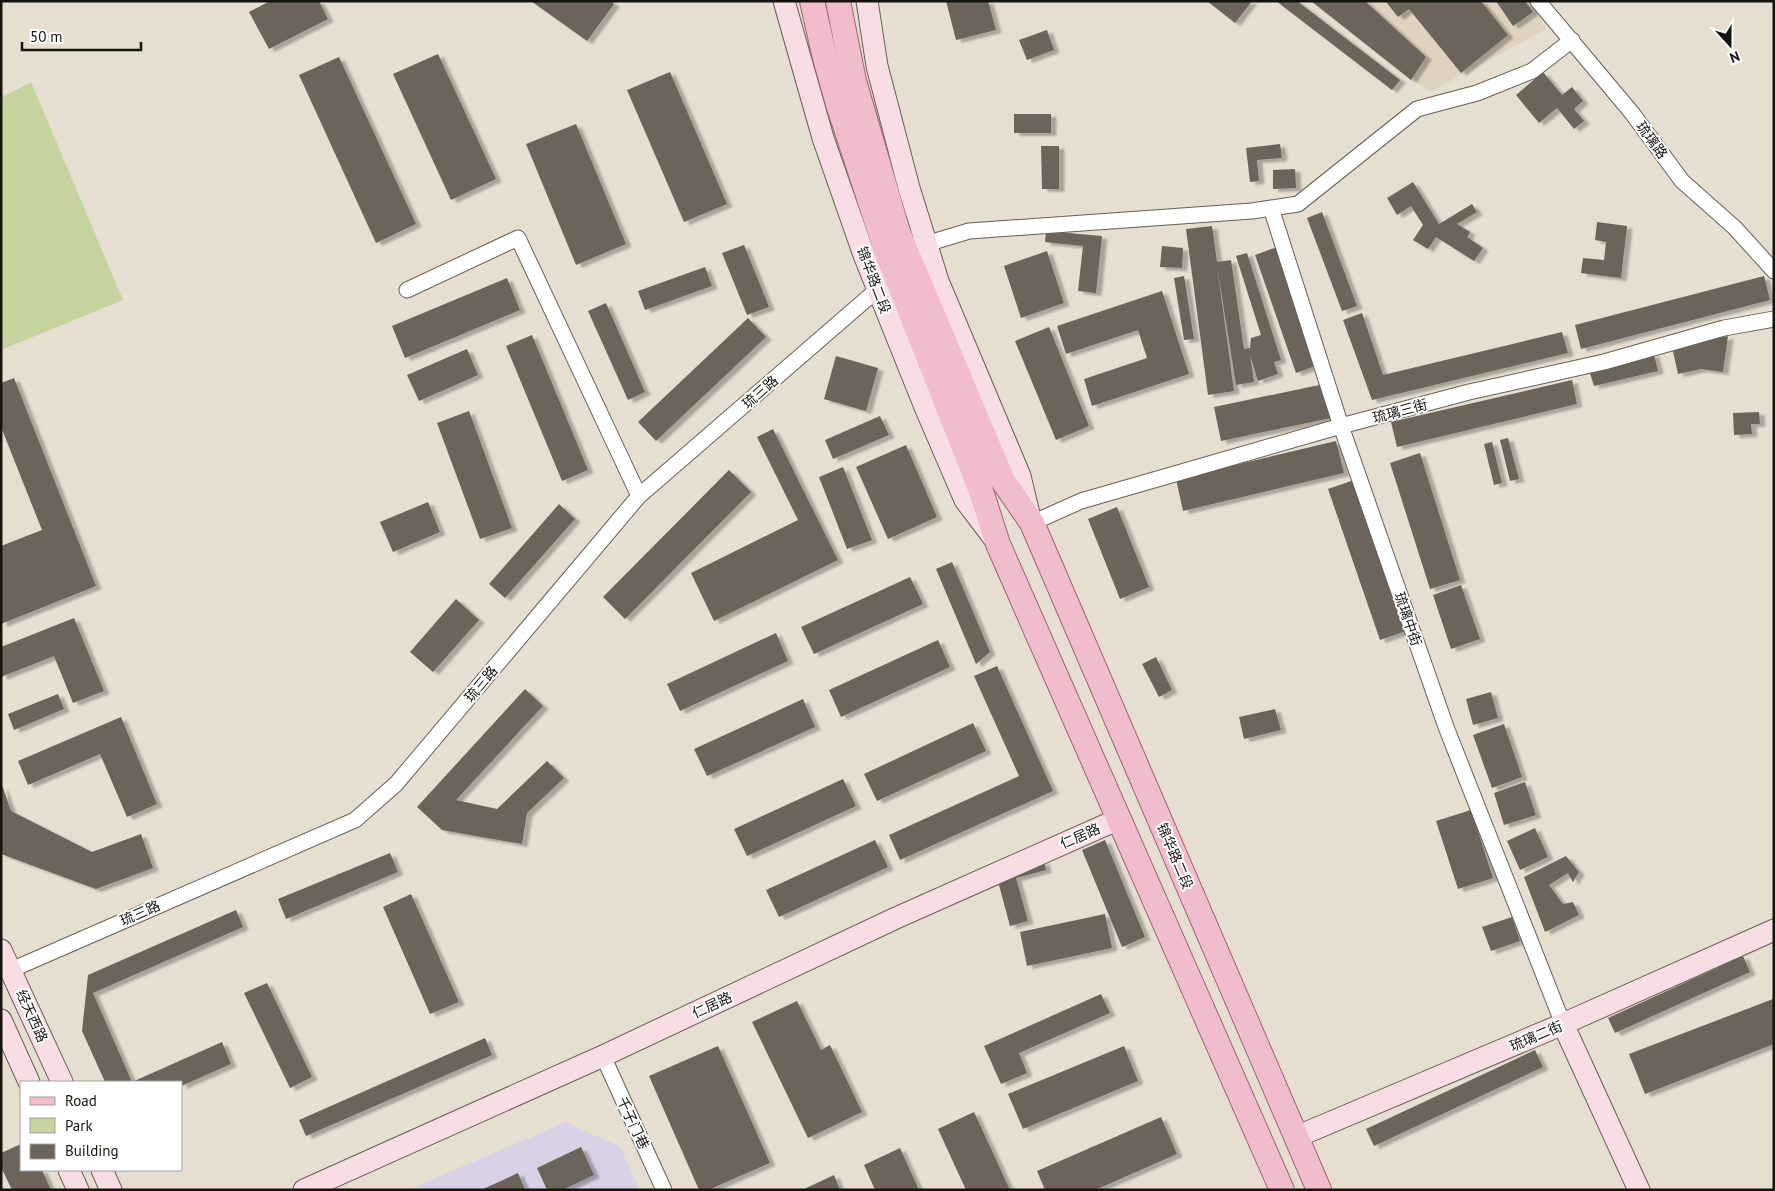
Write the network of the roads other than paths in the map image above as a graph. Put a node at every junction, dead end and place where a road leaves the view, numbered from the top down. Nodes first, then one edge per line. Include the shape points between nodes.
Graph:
1 (784, 1) edge
2 (812, 1) edge
3 (838, 1) edge
4 (867, 1) edge
5 (1538, 1) edge
6 (1572, 40) junction
7 (1271, 208) junction
8 (926, 244) junction
9 (1774, 271) edge
10 (878, 289) junction
11 (407, 290) dead end
12 (1774, 319) edge
13 (1342, 426) junction
14 (639, 496) junction
15 (1032, 523) junction
16 (998, 544) junction
17 (1120, 819) junction
18 (1774, 930) edge
19 (1, 950) edge
20 (11, 970) junction
21 (1, 1020) edge
22 (1563, 1024) junction
23 (603, 1056) junction
24 (29, 1081) edge
25 (62, 1081) edge
26 (1296, 1137) junction
27 (69, 1171) edge
28 (102, 1171) edge
29 (78, 1190) edge
30 (111, 1190) edge
31 (304, 1190) edge
32 (664, 1190) edge
33 (1282, 1190) edge
34 (1319, 1190) edge
35 (1639, 1190) edge

1 - 10 street, 锦华路二段 via 824,138
2 - 16 main road, 锦华路二段 via 827,68 885,247 981,490
3 - 15 main road, 锦华路二段 via 854,81 898,232 1003,481
4 - 8 street, 锦华路二段 via 876,66
5 - 6 street, 琉璃路
6 - 7 street via 1532,71 1477,93 1417,109 1298,204
6 - 9 street, 琉璃路 via 1682,182 1735,228
7 - 8 street via 969,231
7 - 13 street, 琉璃中街
8 - 15 street, 锦华路二段 via 938,281 1020,476
10 - 14 street, 琉三路
10 - 16 street, 锦华路二段 via 965,500
11 - 14 street via 518,238
12 - 13 street, 琉璃三街 via 1724,328 1604,362 1469,392
13 - 15 street, 琉璃三街 via 1081,501
13 - 22 street, 琉璃中街 via 1446,727
14 - 20 street, 琉三路 via 396,784 355,820
15 - 26 main road, 锦华路二段
16 - 17 main road, 锦华路二段
17 - 23 street, 仁居路 via 896,918
17 - 33 main road, 锦华路二段
18 - 22 street, 琉璃二街
19 - 20 street, 经天西路
20 - 25 street, 经天西路
21 - 24 street
22 - 26 street, 琉璃二街
22 - 35 street
23 - 31 street, 仁居路
23 - 32 street, 千子门巷
26 - 34 main road, 锦华路二段
27 - 29 street
28 - 30 street

